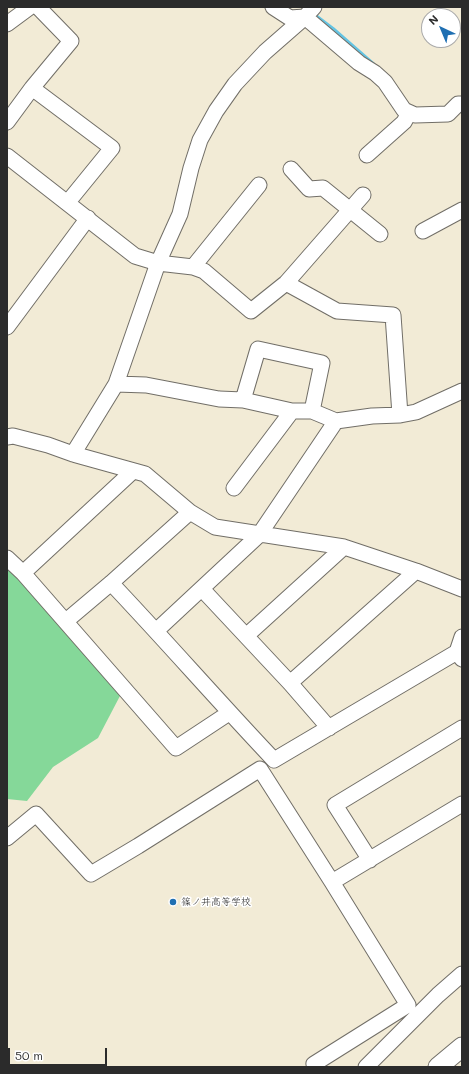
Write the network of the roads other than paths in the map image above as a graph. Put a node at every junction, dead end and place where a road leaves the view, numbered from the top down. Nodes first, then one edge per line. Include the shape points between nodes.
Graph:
1 (30, 7) edge
2 (38, 7) edge
3 (273, 7) edge
4 (310, 11) edge
5 (7, 24) edge
6 (32, 88) junction
7 (462, 104) edge
8 (409, 113) junction
9 (7, 122) edge
10 (367, 155) dead end
11 (7, 156) edge
12 (291, 169) dead end
13 (258, 185) dead end
14 (363, 195) dead end
15 (68, 202) junction
16 (350, 210) junction
17 (462, 210) edge
18 (88, 218) junction
19 (423, 231) dead end
20 (380, 234) dead end
21 (158, 263) junction
22 (192, 267) junction
23 (286, 283) junction
24 (7, 327) edge
25 (116, 384) junction
26 (462, 391) edge
27 (243, 400) junction
28 (292, 411) junction
29 (312, 411) junction
30 (400, 415) junction
31 (336, 421) junction
32 (7, 437) edge
33 (73, 454) junction
34 (133, 471) junction
35 (234, 488) dead end
36 (190, 512) junction
37 (259, 535) junction
38 (344, 547) junction
39 (7, 558) edge
40 (416, 571) junction
41 (23, 573) junction
42 (111, 583) junction
43 (202, 589) junction
44 (462, 589) edge
45 (66, 621) junction
46 (156, 631) junction
47 (246, 636) junction
48 (462, 637) edge
49 (460, 655) edge
50 (290, 683) junction
51 (229, 713) junction
52 (329, 728) junction
53 (462, 728) edge
54 (462, 804) edge
55 (7, 838) edge
56 (370, 860) junction
57 (332, 882) junction
58 (462, 974) edge
59 (413, 1010) junction
60 (462, 1046) edge
61 (313, 1066) edge
62 (366, 1067) edge
63 (438, 1067) edge

1 - 5 street
2 - 6 street via 70,41
3 - 4 street via 290,18
4 - 8 street via 359,63 385,82 404,110
4 - 21 street via 265,52 235,84 216,111 200,140 180,214
6 - 9 street
6 - 15 street via 112,148
7 - 8 street via 458,104 448,114
8 - 10 street via 404,122
11 - 15 street
12 - 16 street via 309,189 322,188
13 - 22 street
14 - 16 street
15 - 18 street
16 - 20 street
16 - 23 street
17 - 19 street
18 - 21 street via 135,256
18 - 24 street
21 - 22 street
21 - 25 street
22 - 23 street via 204,272 251,311
23 - 30 street via 337,311 393,315
25 - 27 street via 146,385 219,399
25 - 33 street
26 - 30 street via 416,412
27 - 28 street
27 - 29 street via 258,349 322,363
28 - 29 street
28 - 35 street
29 - 31 street
30 - 31 street
31 - 37 street
32 - 33 street via 13,436 48,445
33 - 34 street
34 - 36 street via 145,474
34 - 41 street
36 - 37 street via 215,527
36 - 42 street
37 - 38 street
37 - 43 street
38 - 40 street
38 - 47 street
39 - 41 street
40 - 44 street
40 - 50 street
41 - 45 street
42 - 45 street
42 - 46 street
43 - 46 street
43 - 47 street
45 - 51 street via 176,748
46 - 51 street
47 - 50 street
48 - 49 street
49 - 52 street
50 - 52 street
51 - 52 street via 274,760
53 - 56 street via 335,805
54 - 56 street
55 - 57 street via 36,814 91,874 260,769
56 - 57 street
57 - 59 street
58 - 59 street
59 - 61 street
59 - 62 street
60 - 63 main road

